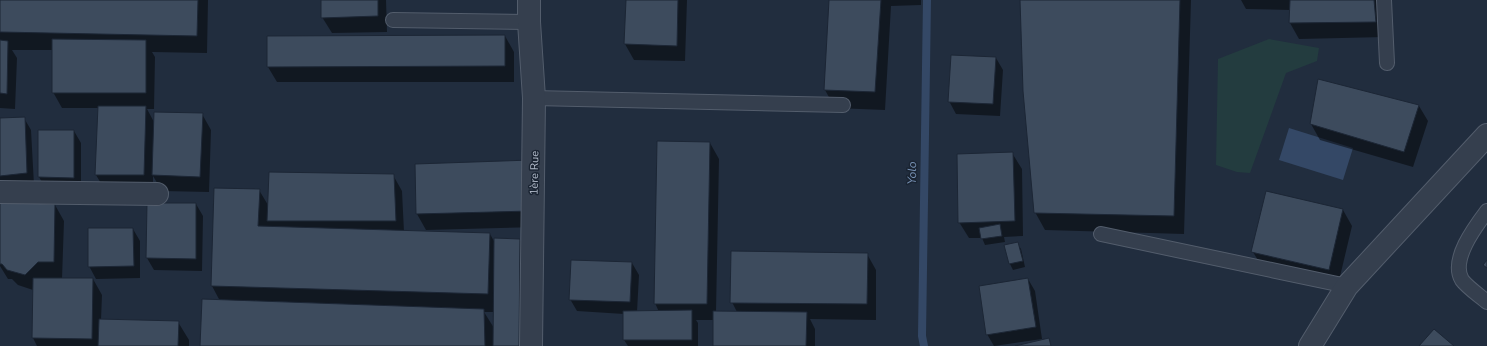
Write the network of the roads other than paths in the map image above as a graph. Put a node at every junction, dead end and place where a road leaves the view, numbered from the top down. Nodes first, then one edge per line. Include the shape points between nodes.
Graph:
1 (529, 0) edge
2 (1384, 0) edge
3 (393, 20) dead end
4 (529, 22) junction
5 (1387, 63) dead end
6 (534, 98) junction
7 (843, 105) dead end
8 (1487, 135) edge
9 (0, 192) edge
10 (157, 194) dead end
11 (1487, 211) edge
12 (1101, 234) dead end
13 (1347, 286) junction
14 (1487, 302) edge
15 (531, 346) edge
16 (1310, 346) edge

1 - 4 street, 1ère Rue
2 - 5 lane
3 - 4 lane
4 - 6 street, 1ère Rue
6 - 7 lane
6 - 15 street, 1ère Rue
8 - 13 street
9 - 10 street
11 - 14 lane via 1464,245 1458,269 1462,280
12 - 13 lane
13 - 16 street

